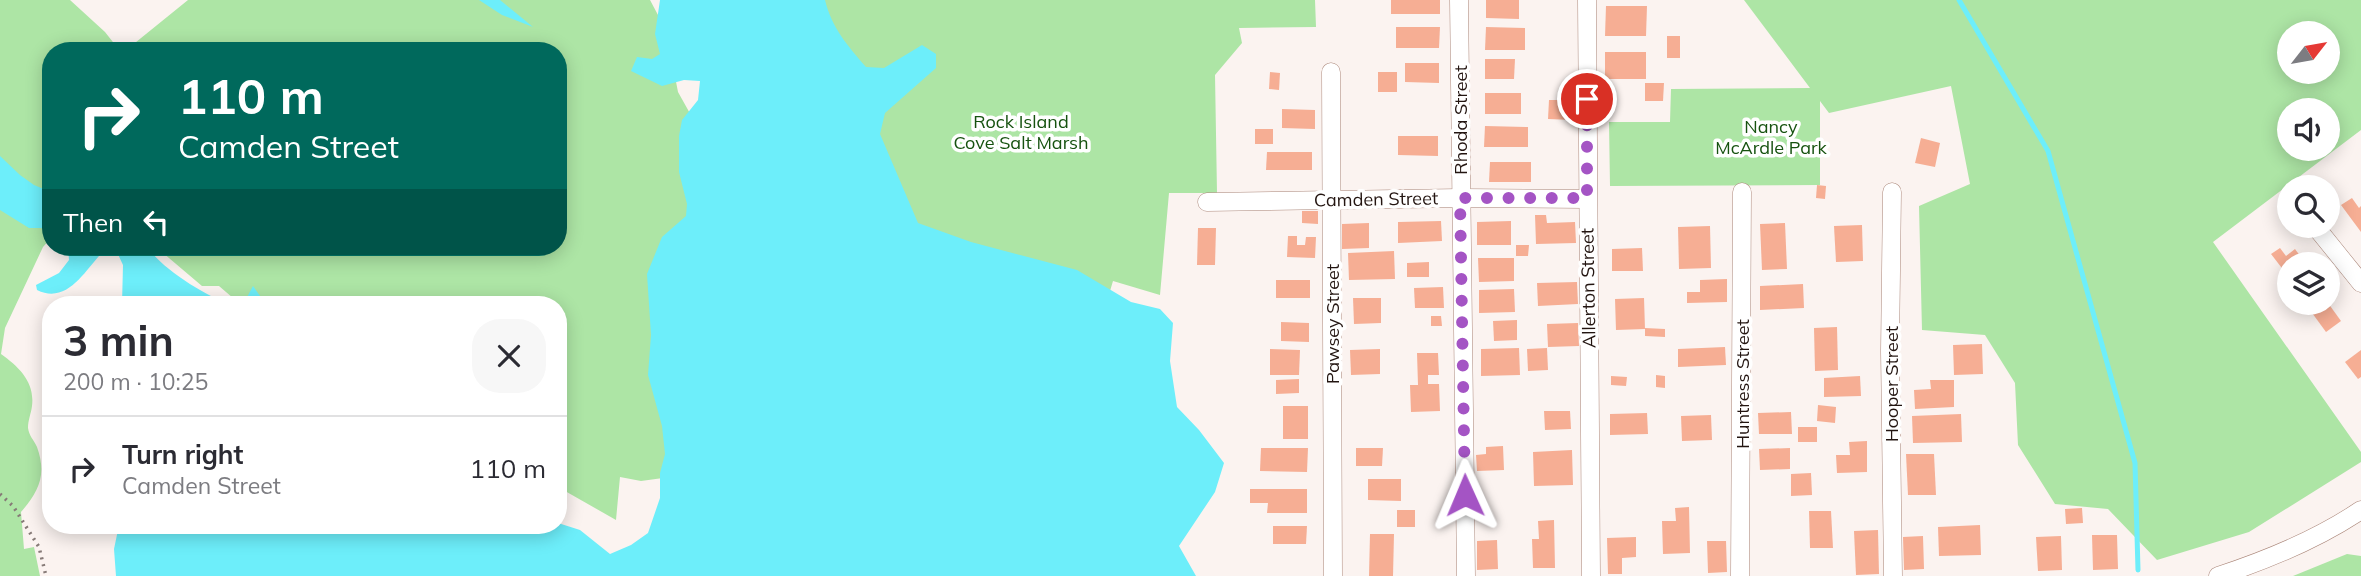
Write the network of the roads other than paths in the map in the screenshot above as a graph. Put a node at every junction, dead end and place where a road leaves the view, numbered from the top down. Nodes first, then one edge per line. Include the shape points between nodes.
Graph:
1 (1459, 0) edge
2 (1587, 0) edge
3 (1331, 72) dead end
4 (1742, 192) dead end
5 (1892, 192) dead end
6 (1460, 198) junction
7 (1587, 198) junction
8 (1332, 199) junction
9 (1207, 202) dead end
10 (2325, 238) edge
11 (2361, 283) edge
12 (2361, 510) edge
13 (1333, 576) edge
14 (1466, 576) edge
15 (1591, 576) edge
16 (1741, 576) edge
17 (1893, 576) edge
18 (2218, 576) edge

1 - 6 street, Rhoda Street
2 - 7 street, Allerton Street
3 - 8 street, Pawsey Street
4 - 16 street, Huntress Street
5 - 17 street, Hooper Street
6 - 7 street, Camden Street
6 - 8 street, Camden Street
6 - 14 street, Rhoda Street
7 - 15 street, Allerton Street
8 - 9 street, Camden Street
8 - 13 street, Pawsey Street
10 - 11 street
12 - 18 street via 2274,556

